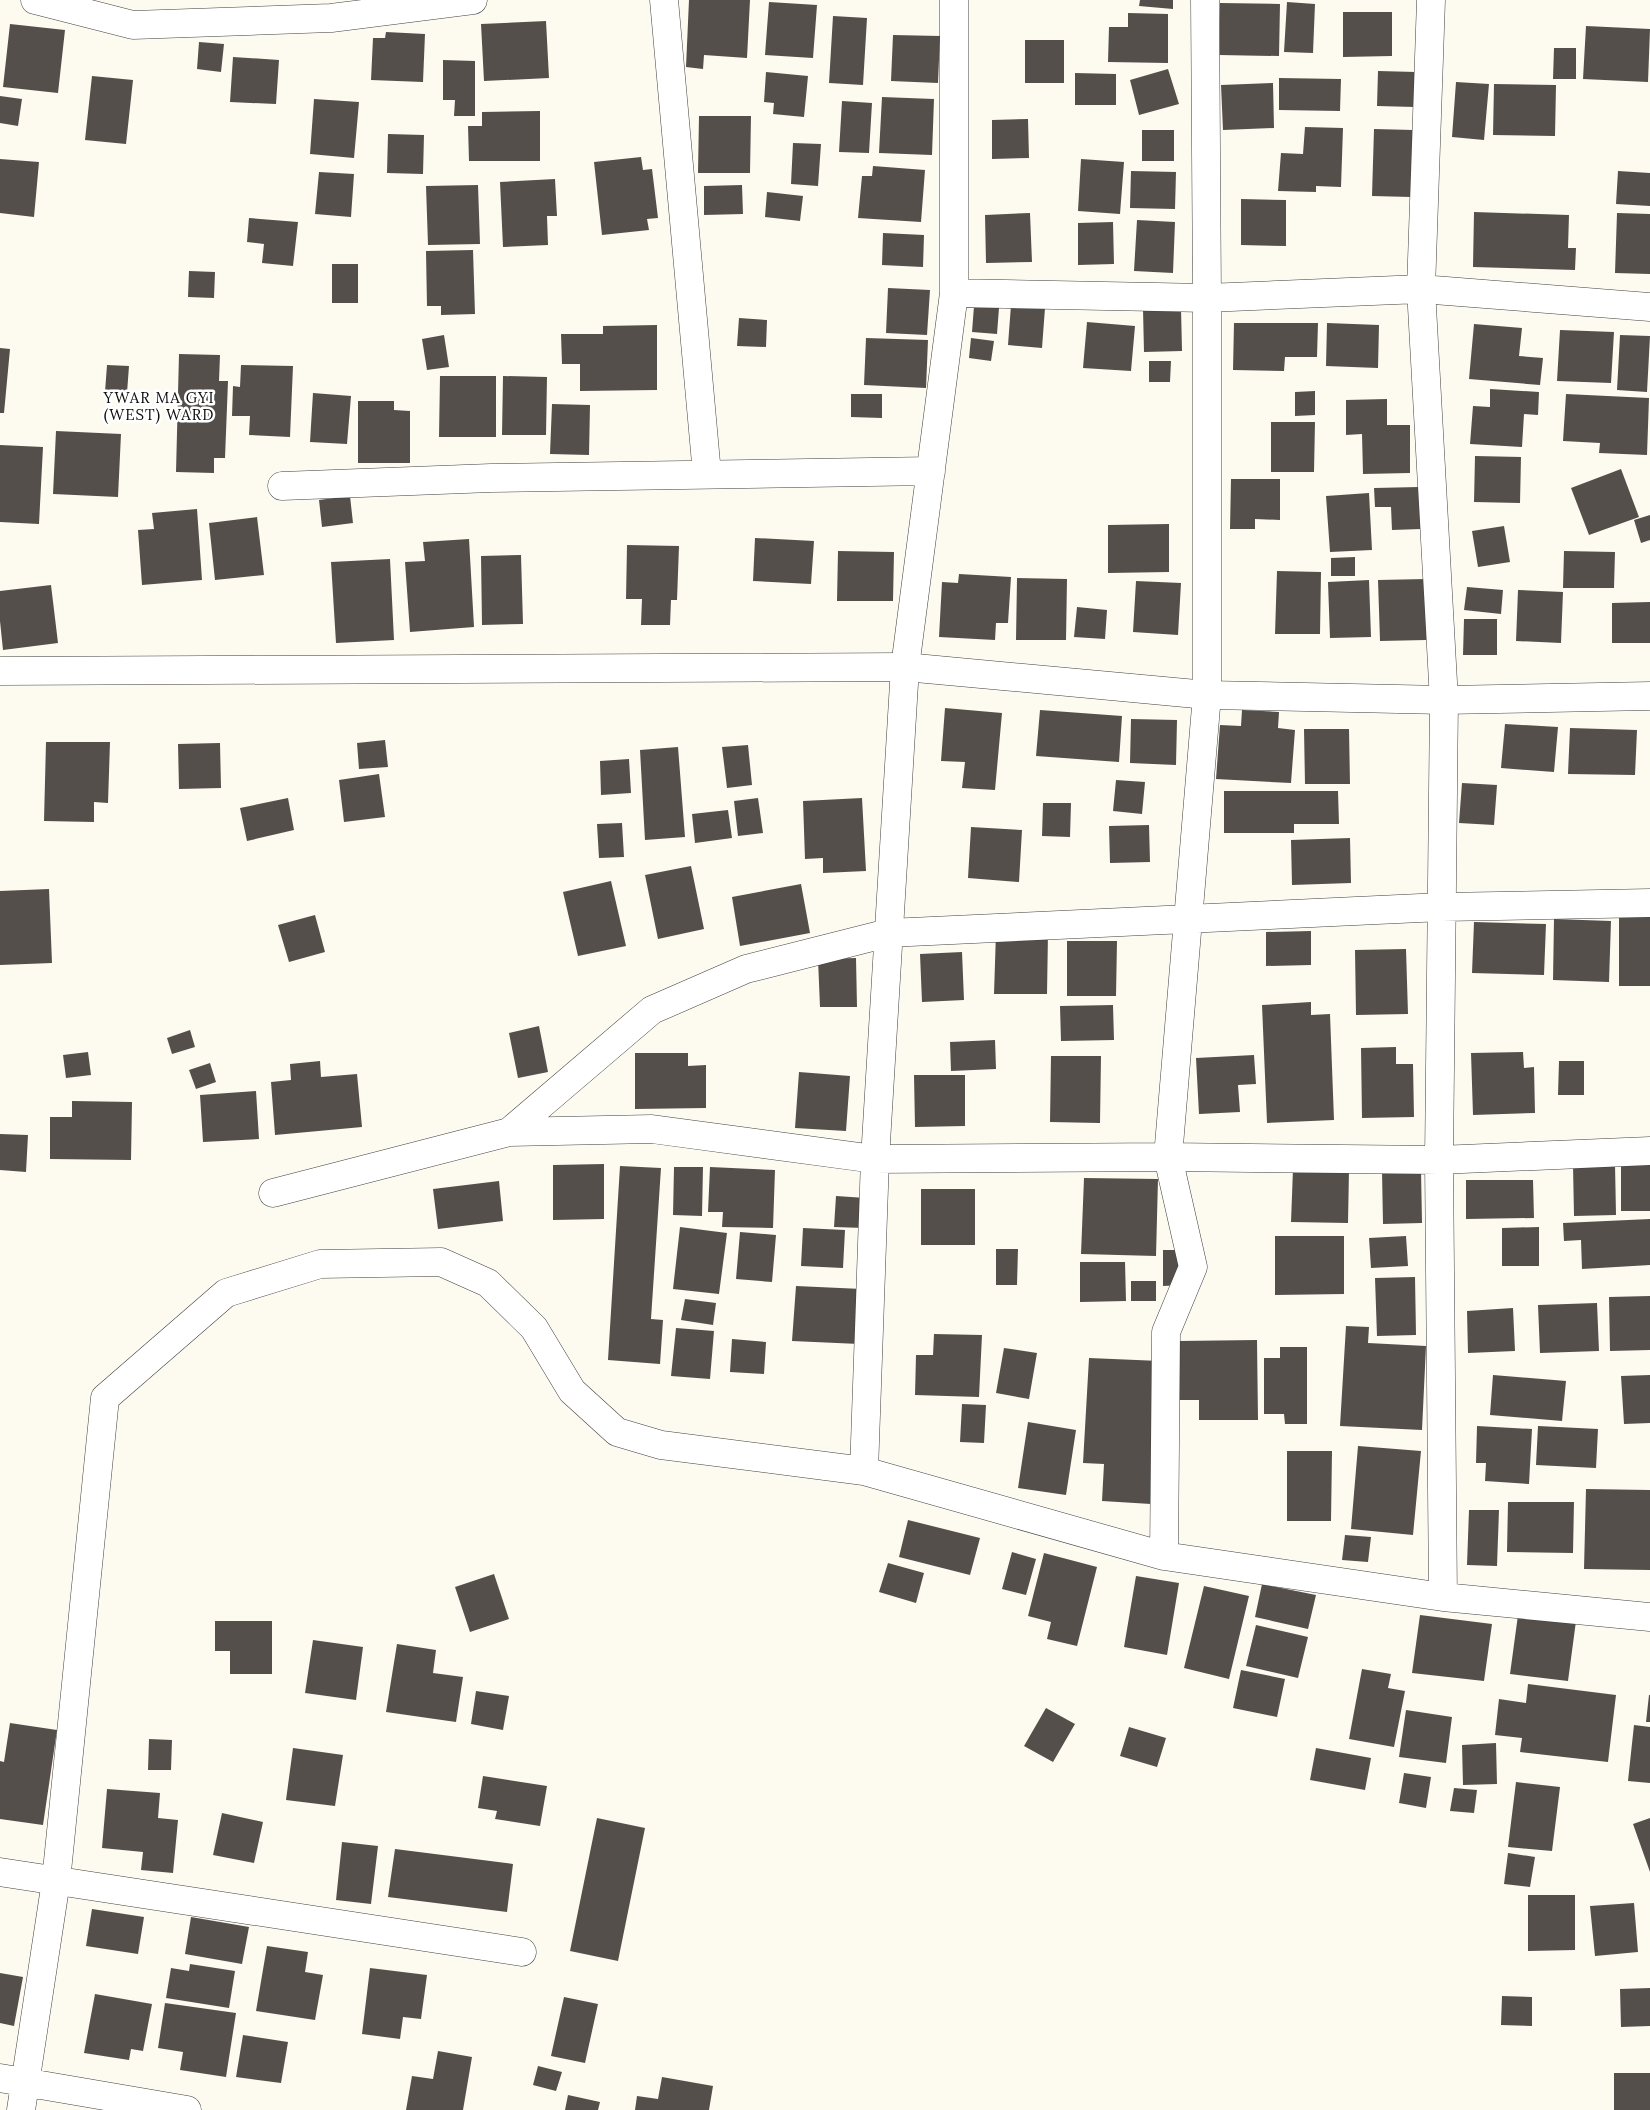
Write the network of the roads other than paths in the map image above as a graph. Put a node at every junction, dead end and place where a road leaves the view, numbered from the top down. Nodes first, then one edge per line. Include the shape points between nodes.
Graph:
1 (35, 0) edge
2 (473, 0) edge
3 (664, 0) edge
4 (951, 0) edge
5 (1205, 0) edge
6 (1432, 0) edge
7 (330, 9) edge
8 (1421, 289) junction
9 (954, 294) junction
10 (1207, 298) junction
11 (1650, 307) edge
12 (930, 471) junction
13 (707, 474) junction
14 (282, 486) dead end
15 (905, 667) junction
16 (0, 671) edge
17 (1207, 695) junction
18 (1650, 696) edge
19 (1444, 700) junction
20 (1650, 903) edge
21 (1442, 907) junction
22 (1188, 918) junction
23 (888, 933) junction
24 (509, 1132) junction
25 (1650, 1151) edge
26 (1168, 1157) junction
27 (875, 1159) junction
28 (1439, 1160) junction
29 (273, 1193) dead end
30 (864, 1471) junction
31 (1164, 1556) junction
32 (1443, 1597) junction
33 (1650, 1617) edge
34 (0, 1872) edge
35 (56, 1881) junction
36 (522, 1952) dead end
37 (12, 2080) edge
38 (21, 2110) edge
39 (187, 2110) edge

1 - 7 street via 132,25
2 - 7 street
3 - 13 street
4 - 9 street
5 - 10 street
6 - 8 street
8 - 10 street
8 - 11 street
8 - 19 street
9 - 10 street
9 - 12 street
10 - 17 street
12 - 13 street
12 - 15 street
13 - 14 street
15 - 16 street
15 - 17 street
15 - 23 street
17 - 19 street
17 - 22 street
18 - 19 street
19 - 21 street
20 - 21 street
21 - 22 street
21 - 28 street
22 - 23 street
22 - 26 street
23 - 24 street via 746,969 652,1010
23 - 27 street
24 - 27 street via 652,1129
24 - 29 street
25 - 28 street
26 - 27 street
26 - 28 street
26 - 31 street via 1193,1267 1166,1332
27 - 30 street
28 - 32 street
30 - 31 street
30 - 35 street via 661,1445 617,1432 572,1392 534,1328 488,1283 441,1262 320,1264 226,1293 104,1398
31 - 32 street
32 - 33 street
34 - 35 street
35 - 36 street
35 - 37 street
37 - 38 street
37 - 39 street

